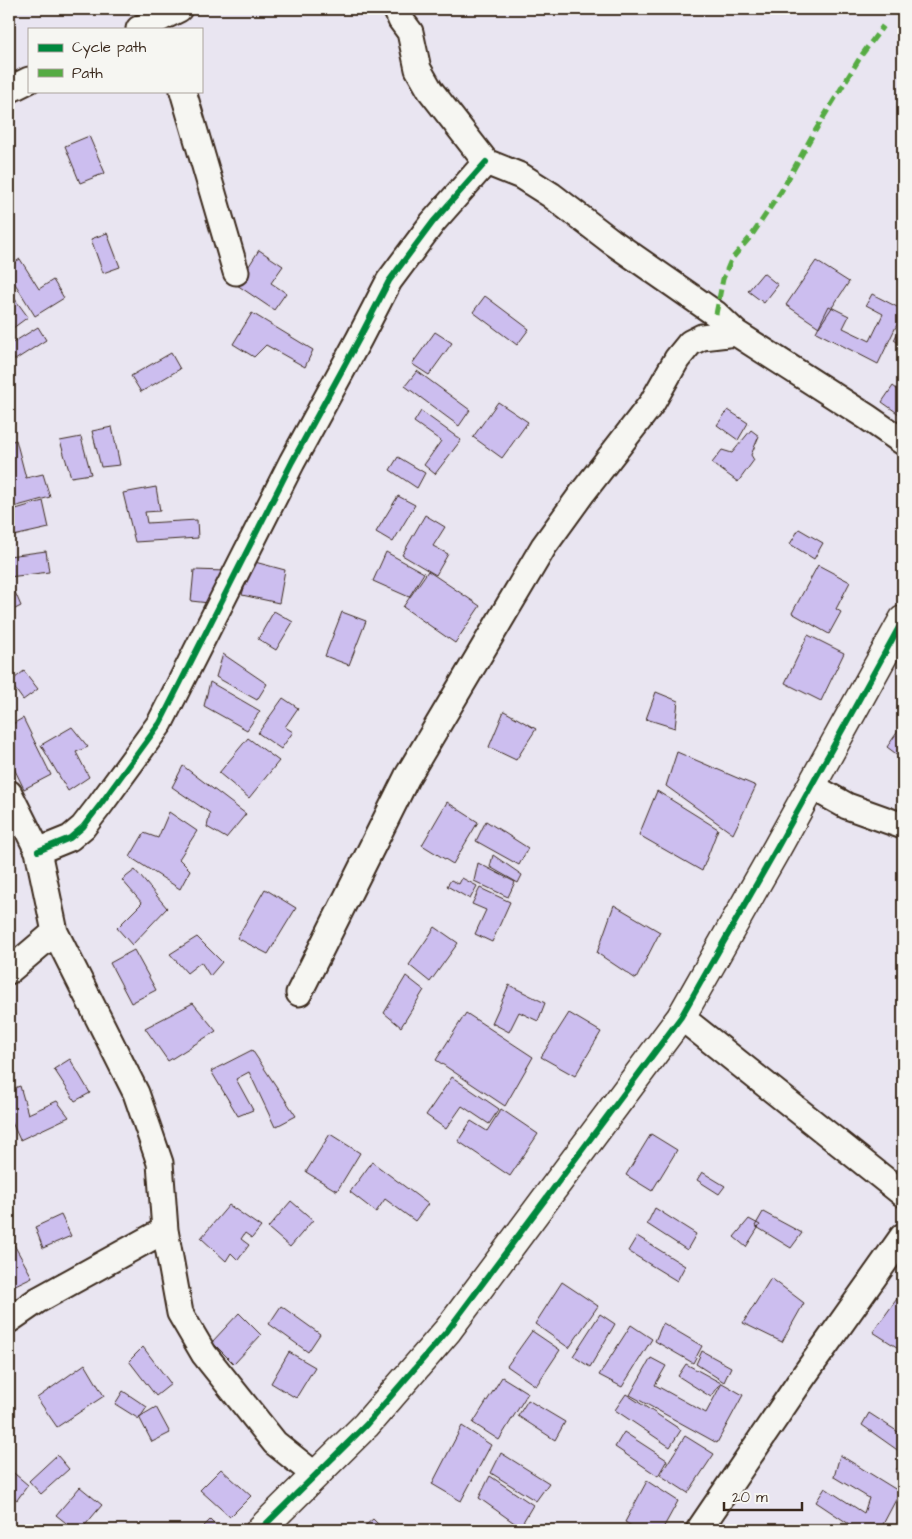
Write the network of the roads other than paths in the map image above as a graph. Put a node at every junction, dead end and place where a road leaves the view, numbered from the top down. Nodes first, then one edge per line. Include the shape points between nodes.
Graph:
1 (396, 9) edge
2 (28, 80) edge
3 (9, 90) edge
4 (183, 92) edge
5 (486, 162) junction
6 (236, 272) dead end
7 (736, 333) junction
8 (903, 442) edge
9 (903, 620) edge
10 (811, 786) junction
11 (9, 793) edge
12 (903, 826) edge
13 (38, 851) junction
14 (55, 932) junction
15 (9, 971) edge
16 (299, 993) dead end
17 (681, 1017) junction
18 (903, 1194) edge
19 (165, 1230) junction
20 (903, 1236) edge
21 (9, 1320) edge
22 (314, 1475) junction
23 (260, 1530) edge
24 (699, 1530) edge

1 - 5 street via 410,32 418,69 430,90
2 - 3 street
4 - 6 street
5 - 7 street via 521,176 551,195 716,314
5 - 13 street via 433,222 389,281 287,470 160,723 83,827 70,838
7 - 8 street
7 - 16 street via 702,337 690,343 652,403 544,546 407,777
9 - 10 street
10 - 12 street via 847,806
10 - 17 street
11 - 13 street
13 - 14 street
14 - 15 street
14 - 19 street via 136,1093 160,1164
17 - 18 street
17 - 22 street via 448,1330 366,1425
19 - 21 street via 38,1300
19 - 22 street via 180,1313 204,1354 275,1443
20 - 24 street
22 - 23 street

